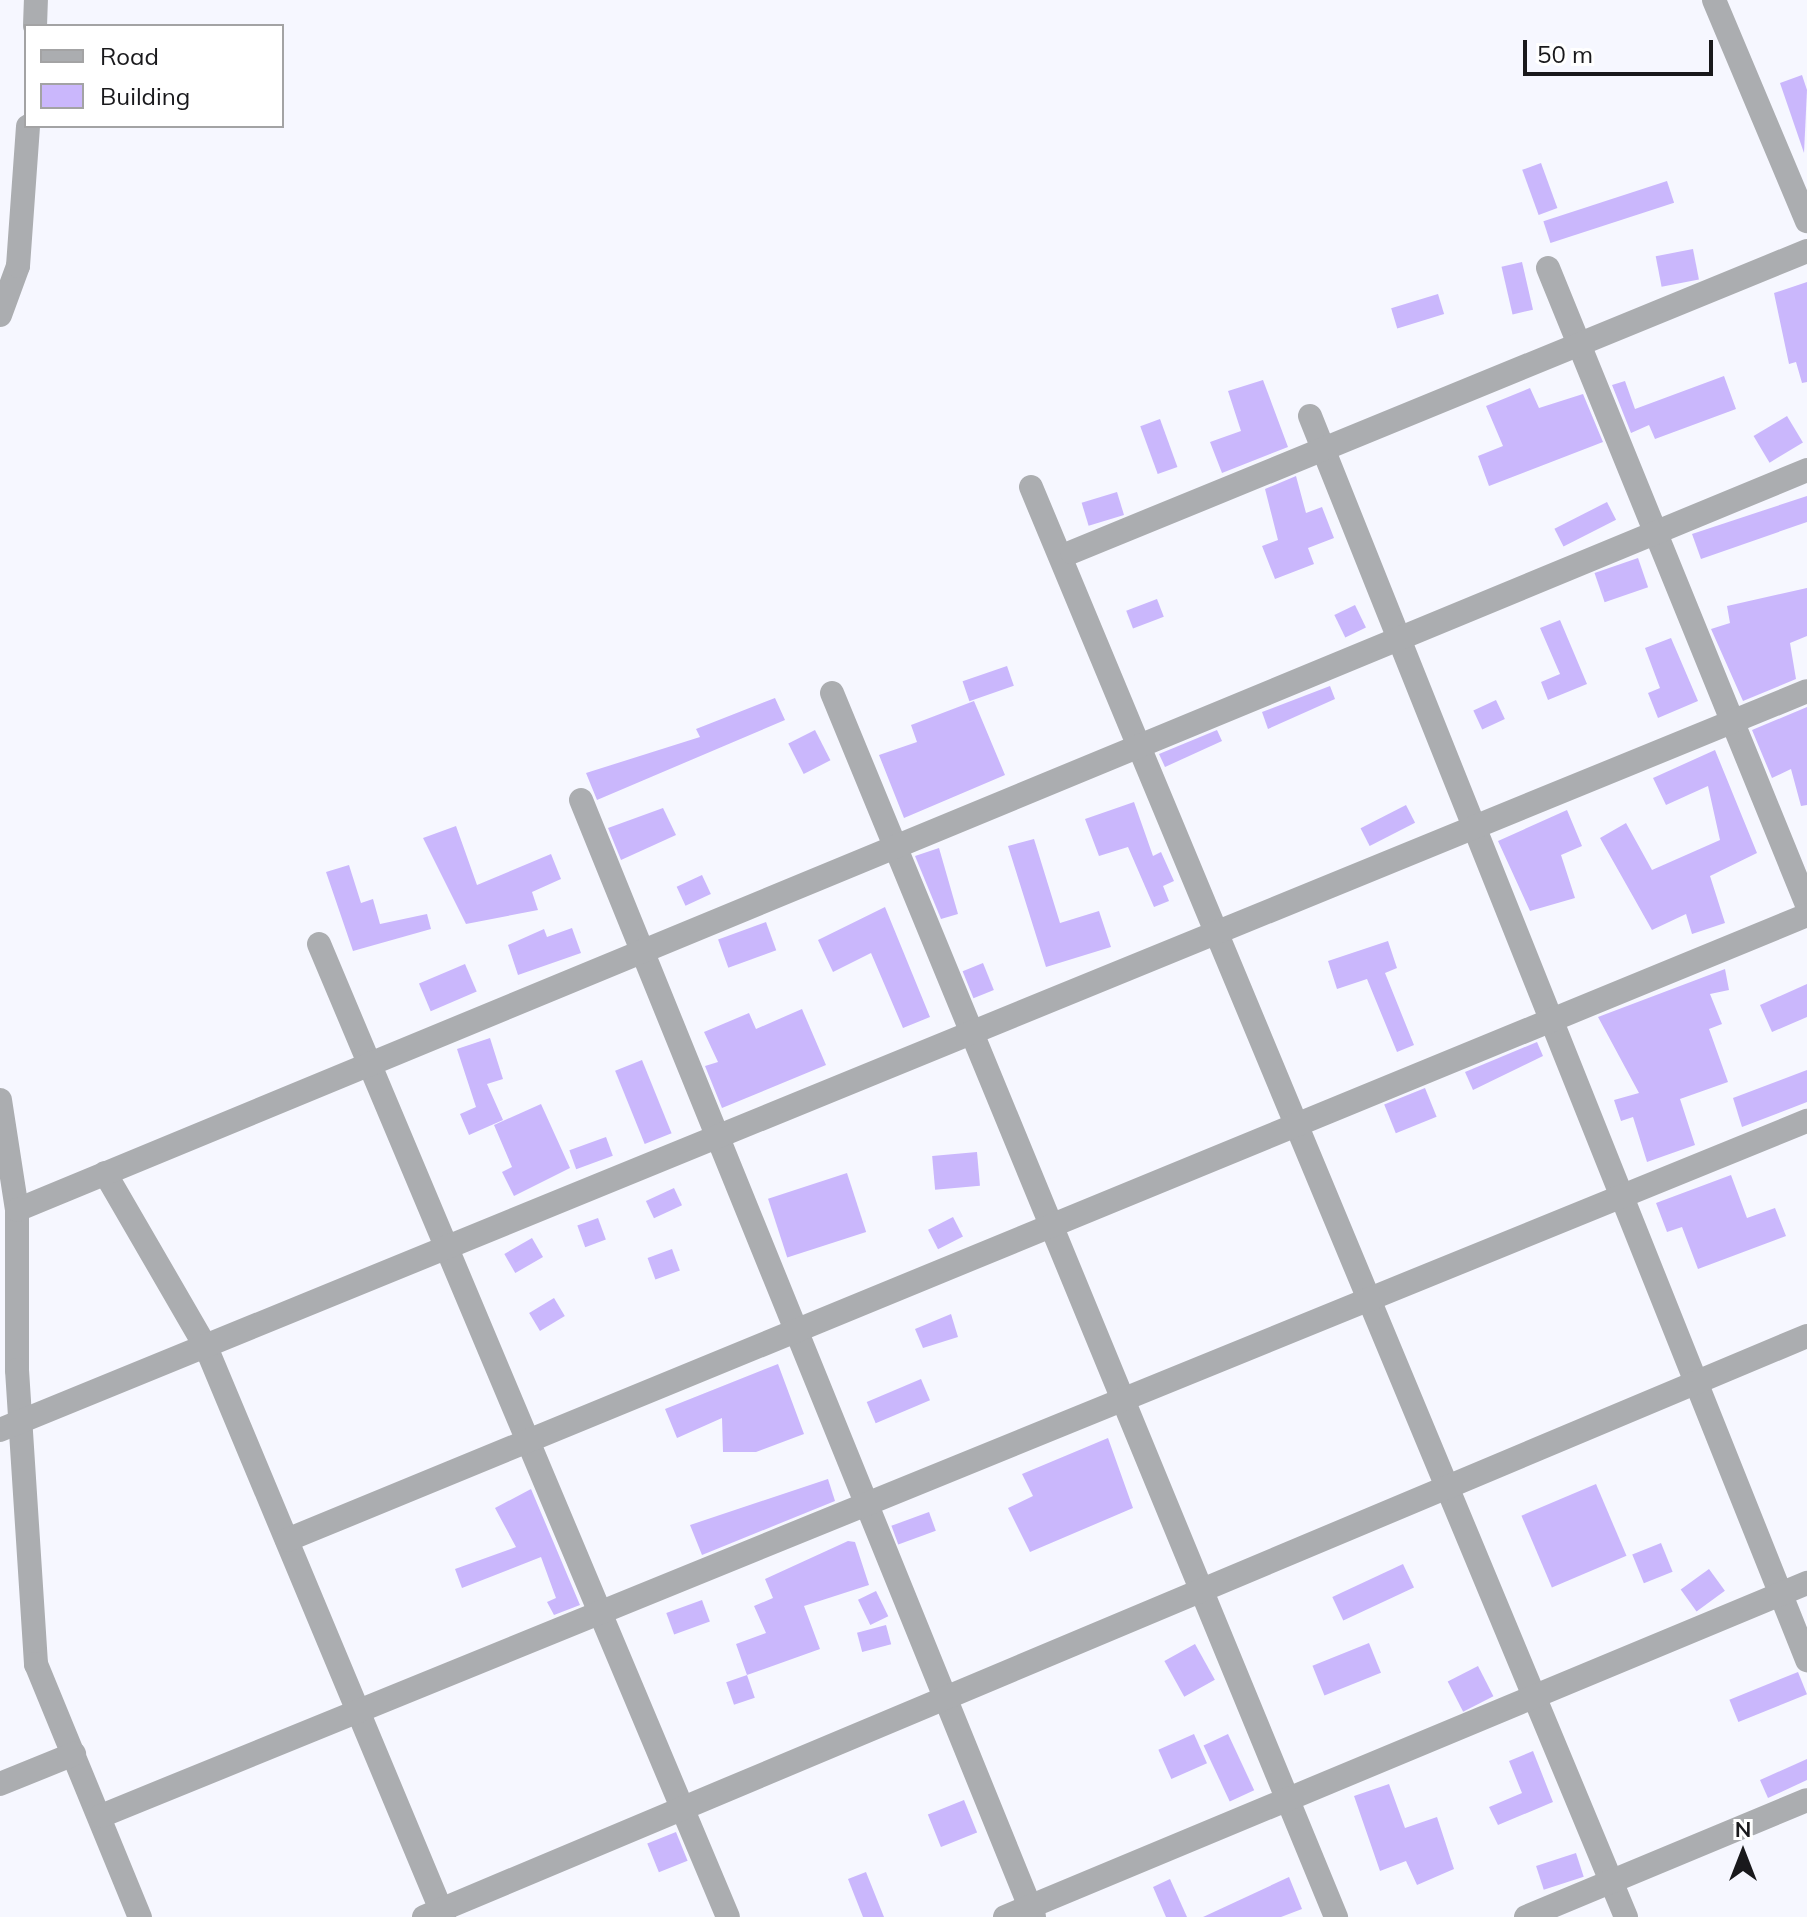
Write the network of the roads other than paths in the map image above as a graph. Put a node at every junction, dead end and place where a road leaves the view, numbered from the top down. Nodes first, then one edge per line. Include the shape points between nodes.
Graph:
1 (36, 0) edge
2 (1714, 0) edge
3 (35, 24) edge
4 (28, 128) edge
5 (1807, 221) edge
6 (1807, 251) edge
7 (1548, 268) dead end
8 (0, 315) edge
9 (1580, 344) junction
10 (1310, 416) dead end
11 (1323, 449) junction
12 (1807, 470) edge
13 (1031, 487) dead end
14 (1656, 532) junction
15 (1072, 552) dead end
16 (1399, 639) junction
17 (1807, 691) edge
18 (832, 693) dead end
19 (1733, 722) junction
20 (1139, 746) junction
21 (581, 800) dead end
22 (1474, 828) junction
23 (896, 847) junction
24 (1807, 905) edge
25 (1807, 915) edge
26 (1217, 933) junction
27 (319, 944) dead end
28 (642, 952) junction
29 (1551, 1020) junction
30 (972, 1033) junction
31 (370, 1064) junction
32 (0, 1100) edge
33 (1807, 1121) edge
34 (1296, 1125) junction
35 (718, 1138) junction
36 (105, 1173) junction
37 (1622, 1197) junction
38 (17, 1210) junction
39 (1052, 1226) junction
40 (448, 1248) junction
41 (1369, 1300) junction
42 (796, 1331) junction
43 (1807, 1336) edge
44 (206, 1347) junction
45 (1696, 1383) junction
46 (1123, 1399) junction
47 (10, 1426) edge
48 (528, 1441) junction
49 (1447, 1488) junction
50 (866, 1504) junction
51 (287, 1540) junction
52 (1807, 1583) edge
53 (1202, 1592) junction
54 (1781, 1594) junction
55 (601, 1612) junction
56 (1807, 1660) edge
57 (1534, 1696) junction
58 (946, 1699) junction
59 (358, 1711) junction
60 (74, 1754) junction
61 (0, 1784) edge
62 (1287, 1799) junction
63 (1807, 1800) edge
64 (683, 1809) junction
65 (101, 1816) junction
66 (1611, 1881) junction
67 (1032, 1912) edge
68 (436, 1915) edge
69 (140, 1917) edge
70 (728, 1917) edge
71 (1005, 1917) edge
72 (1336, 1917) edge
73 (1526, 1917) edge
74 (1626, 1917) edge

1 - 3 street
2 - 5 street
4 - 8 street via 18,266
6 - 9 street
7 - 9 street
9 - 11 street
9 - 14 street
10 - 11 street
11 - 15 street
11 - 16 street
12 - 14 street
13 - 20 street
14 - 16 street
14 - 19 street
16 - 20 street
16 - 22 street
17 - 19 street
18 - 23 street
19 - 22 street
19 - 24 street
20 - 23 street
20 - 26 street
21 - 28 street
22 - 26 street
22 - 29 street
23 - 28 street
23 - 30 street
25 - 29 street
26 - 30 street
26 - 34 street
27 - 31 street
28 - 31 street
28 - 35 street
29 - 34 street
29 - 37 street
30 - 35 street
30 - 39 street
31 - 36 street
31 - 40 street
32 - 38 street
33 - 37 street
34 - 39 street
34 - 41 street
35 - 40 street
35 - 42 street
36 - 38 street
36 - 44 street
37 - 41 street
37 - 45 street
38 - 47 street
39 - 42 street
39 - 46 street
40 - 44 street
40 - 48 street
41 - 46 street
41 - 49 street
42 - 48 street
42 - 50 street
43 - 45 street
44 - 47 street
44 - 51 street
45 - 49 street
45 - 54 street
46 - 50 street
46 - 53 street
47 - 60 street via 36,1664
48 - 51 street
48 - 55 street
49 - 53 street
49 - 57 street
50 - 55 street
50 - 58 street
51 - 59 street
52 - 54 street
53 - 58 street
53 - 62 street
54 - 56 street
54 - 57 street
55 - 59 street
55 - 64 street
57 - 62 street
57 - 66 street
58 - 64 street
58 - 67 street
59 - 65 street
59 - 68 street
60 - 61 street
60 - 65 street
62 - 67 street
62 - 72 street
63 - 66 street
64 - 68 street
64 - 70 street
65 - 69 street
66 - 73 street
66 - 74 street
67 - 71 street

